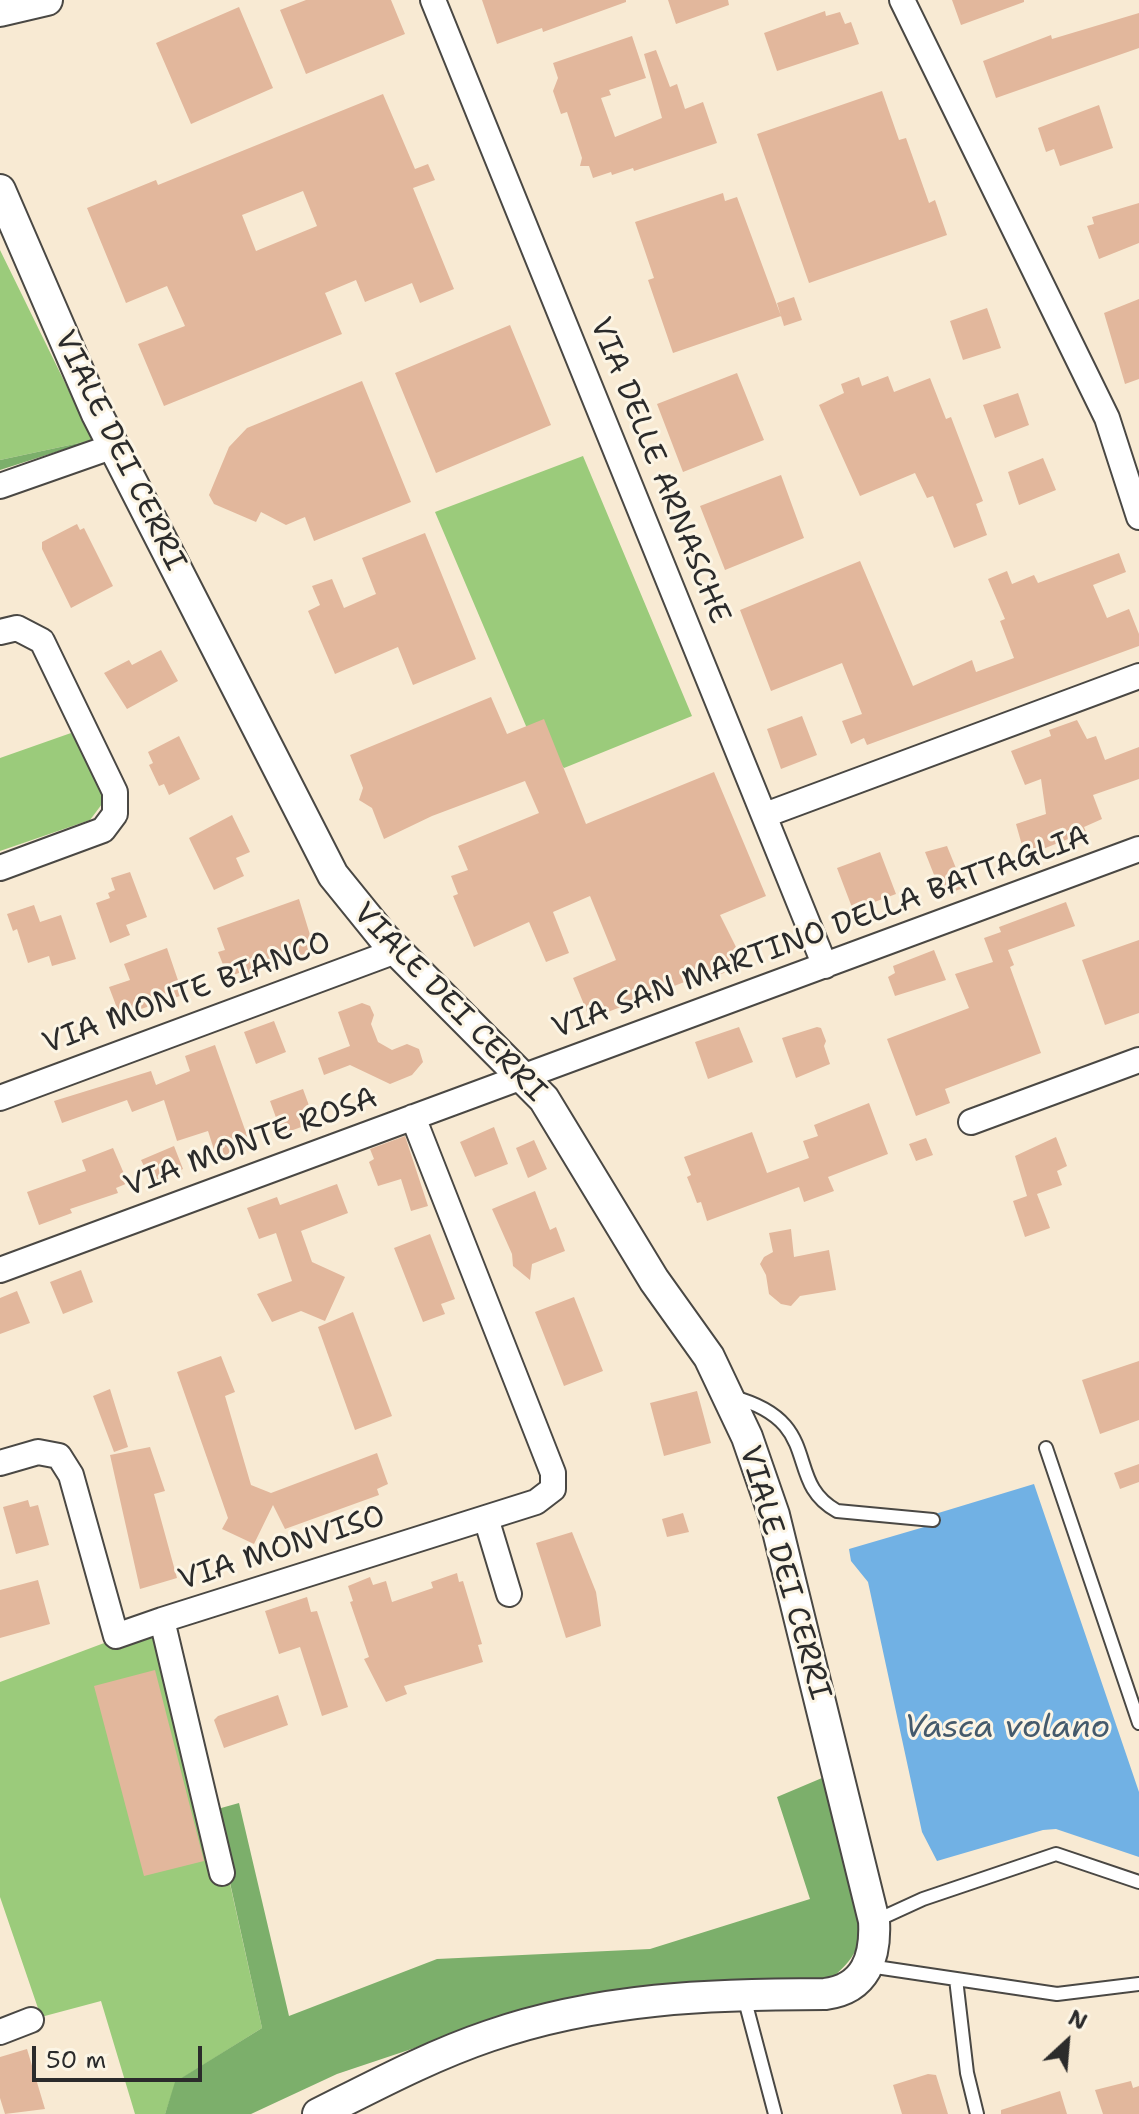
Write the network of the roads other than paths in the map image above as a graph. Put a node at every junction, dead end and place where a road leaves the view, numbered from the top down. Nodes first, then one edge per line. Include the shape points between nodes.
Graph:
1 (47, 0) edge
2 (433, 0) edge
3 (902, 0) edge
4 (0, 11) edge
5 (0, 190) edge
6 (114, 446) junction
7 (0, 486) edge
8 (1139, 517) edge
9 (0, 632) edge
10 (1139, 676) edge
11 (765, 815) junction
12 (1139, 849) edge
13 (0, 868) edge
14 (396, 951) junction
15 (825, 966) junction
16 (1139, 1060) edge
17 (524, 1078) junction
18 (0, 1098) edge
19 (413, 1117) junction
20 (971, 1122) dead end
21 (0, 1270) edge
22 (729, 1396) junction
23 (1046, 1448) dead end
24 (0, 1463) edge
25 (486, 1518) junction
26 (933, 1520) dead end
27 (509, 1594) dead end
28 (162, 1620) junction
29 (1139, 1723) edge
30 (222, 1873) dead end
31 (1139, 1882) edge
32 (874, 1921) junction
33 (869, 1966) junction
34 (956, 1979) junction
35 (1139, 1984) edge
36 (743, 1994) junction
37 (31, 2020) dead end
38 (0, 2032) edge
39 (318, 2114) edge
40 (775, 2114) edge
41 (977, 2114) edge

1 - 4 street
2 - 11 street, VIA DELLE ARNASCHE
3 - 8 street via 1107,418
5 - 6 street, VIALE DEI CERRI
6 - 7 street
6 - 14 street, VIALE DEI CERRI via 320,851 348,897
9 - 13 street via 17,628 42,641 115,792 115,814 103,830
10 - 11 street
11 - 15 street, VIA DELLE ARNASCHE
12 - 15 street, VIA SAN MARTINO DELLA BATTAGLIA
14 - 17 street, VIALE DEI CERRI
14 - 18 street, VIA MONTE BIANCO
15 - 17 street, VIA SAN MARTINO DELLA BATTAGLIA
16 - 20 street
17 - 19 street, VIA MONTE ROSA
17 - 22 street, VIALE DEI CERRI via 551,1110
19 - 21 street, VIA MONTE ROSA
19 - 25 street, VIA MONVISO via 553,1473 553,1489 546,1498
22 - 26 lane via 755,1403 791,1429 813,1489 827,1505 837,1511
22 - 32 street, VIALE DEI CERRI via 774,1515
23 - 29 lane
24 - 28 street via 38,1452 59,1456 71,1475 116,1636
25 - 27 street
25 - 28 street, VIA MONVISO
28 - 30 street, VIA MONVISO
31 - 32 lane via 1056,1854
32 - 33 street, VIALE DEI CERRI
33 - 34 lane
33 - 36 street via 855,1983 836,1992
34 - 35 lane via 1057,1994
34 - 41 lane
36 - 39 street via 625,2003 513,2028 435,2057
36 - 40 lane
37 - 38 street

